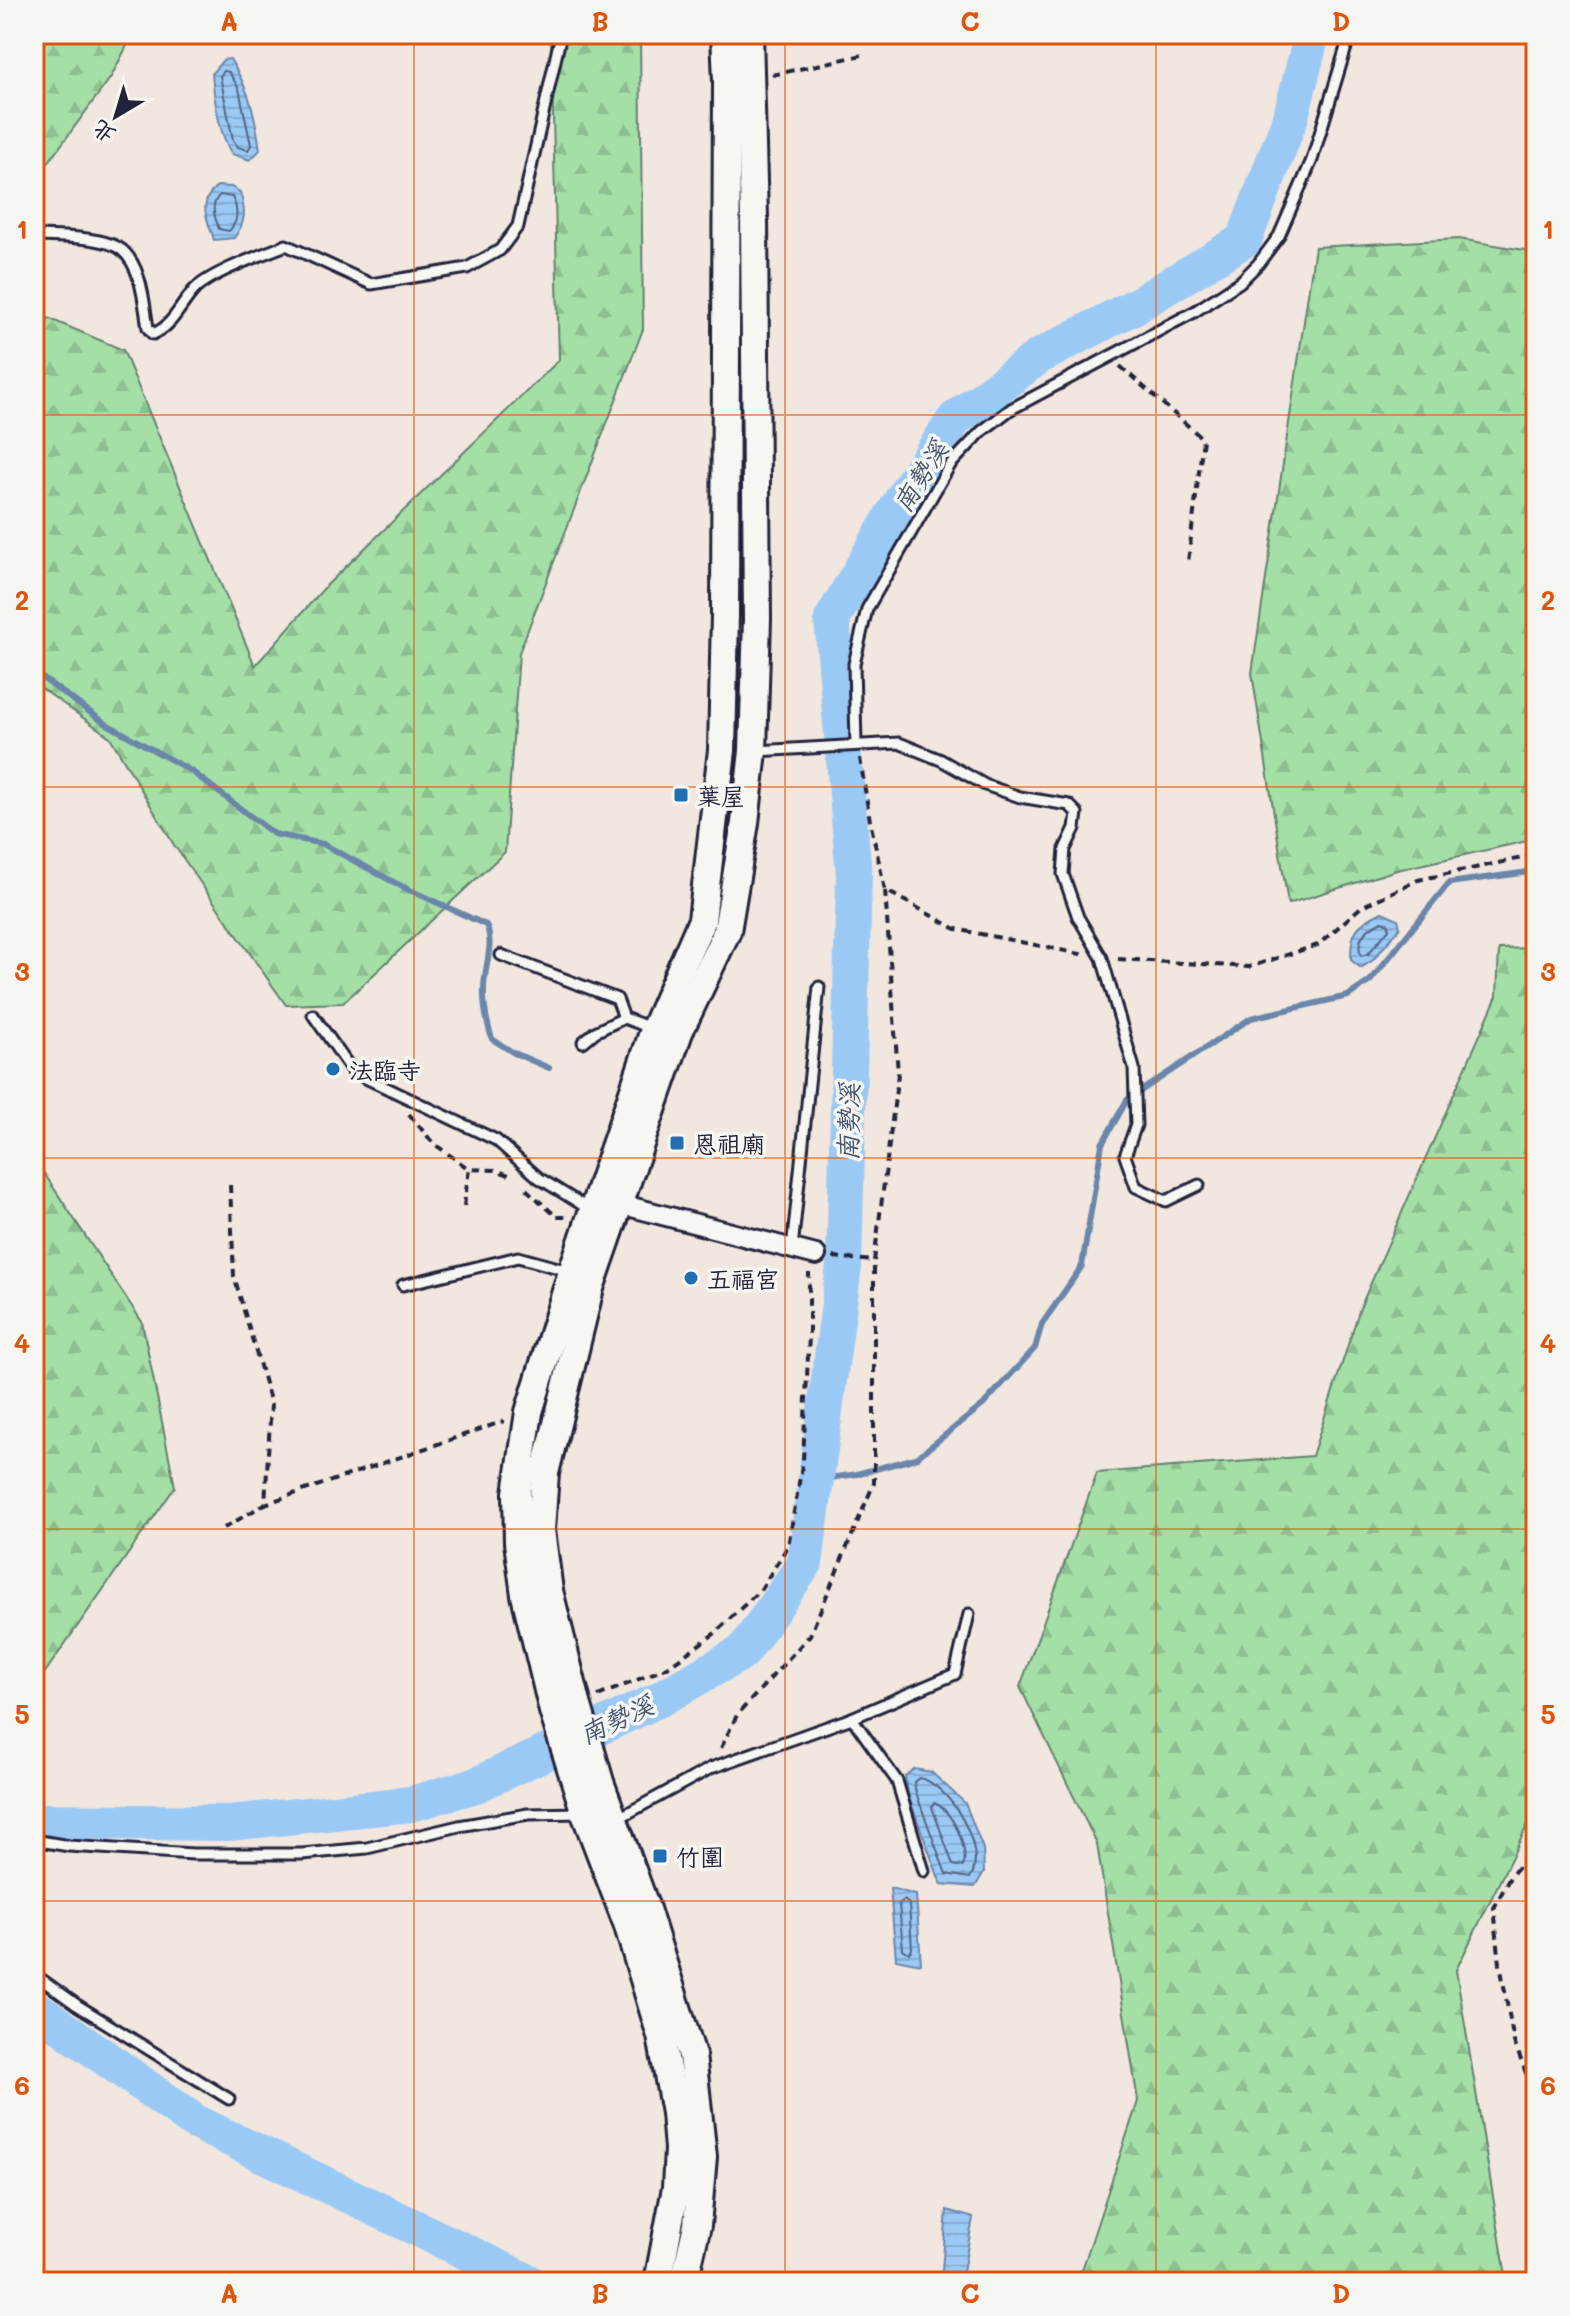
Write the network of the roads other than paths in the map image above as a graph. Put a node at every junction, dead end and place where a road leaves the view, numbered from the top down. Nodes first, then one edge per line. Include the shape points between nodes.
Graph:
1 (561, 34) edge
2 (725, 34) edge
3 (749, 34) edge
4 (1350, 34) edge
5 (740, 80) junction
6 (34, 236) edge
7 (855, 744) junction
8 (722, 750) junction
9 (760, 751) junction
10 (501, 955) dead end
11 (819, 987) dead end
12 (313, 1015) dead end
13 (624, 1018) junction
14 (667, 1031) junction
15 (583, 1042) dead end
16 (1199, 1185) dead end
17 (620, 1204) junction
18 (592, 1211) junction
19 (806, 1253) joint
20 (572, 1272) junction
21 (403, 1285) dead end
22 (529, 1412) junction
23 (556, 1417) junction
24 (969, 1614) dead end
25 (570, 1708) junction
26 (852, 1718) junction
27 (588, 1783) junction
28 (585, 1813) junction
29 (614, 1820) junction
30 (34, 1840) edge
31 (924, 1871) dead end
32 (34, 1974) edge
33 (229, 2099) dead end
34 (673, 2276) edge

1 - 6 lane via 518,226 500,250 467,268 371,284 286,245 197,288 164,329 153,334 135,268 121,250 98,241
2 - 5 street
3 - 5 street
4 - 7 lane via 1312,160 1279,236 1258,264 1194,312 1011,409 950,465 867,609 854,664
5 - 8 street
5 - 9 street
7 - 9 lane
7 - 16 lane via 899,743 985,785 1069,805 1077,813 1063,874 1078,917 1102,958 1134,1068 1136,1125 1125,1156 1136,1187 1166,1201
8 - 9 street
8 - 14 street via 702,920
9 - 14 street via 727,931
10 - 13 lane via 617,999
11 - 19 lane
12 - 18 lane via 353,1072 496,1140 539,1178
13 - 14 lane
13 - 15 lane
14 - 17 street
14 - 18 street
17 - 18 street
17 - 19 street
17 - 23 street via 590,1288
18 - 20 street
20 - 21 lane via 518,1257
20 - 22 street
22 - 23 street
22 - 25 street via 517,1493 525,1595
23 - 25 street via 541,1530
24 - 26 lane via 955,1674
25 - 27 street
26 - 29 lane via 711,1768
26 - 31 lane via 897,1781
27 - 28 street
27 - 29 street
28 - 29 street
28 - 30 lane via 528,1814 367,1848 302,1854 193,1854
28 - 34 street via 627,1923 661,2036 678,2149
29 - 34 street via 692,2055 703,2157 697,2225
32 - 33 lane

